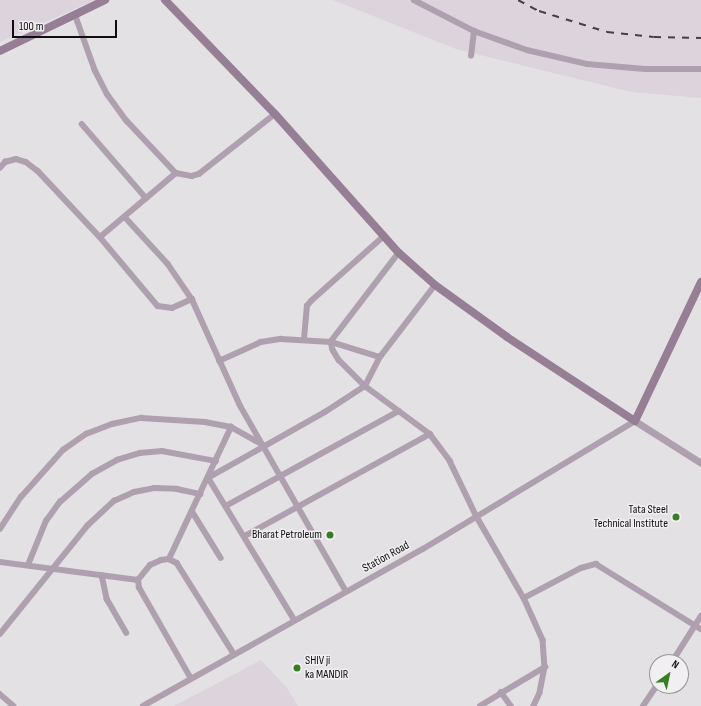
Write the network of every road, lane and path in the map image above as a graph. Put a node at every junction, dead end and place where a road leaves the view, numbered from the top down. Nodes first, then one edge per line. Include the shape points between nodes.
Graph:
1 (105, 0) edge
2 (165, 0) edge
3 (414, 0) edge
4 (75, 14) junction
5 (474, 31) junction
6 (0, 51) edge
7 (471, 56) dead end
8 (701, 69) edge
9 (275, 114) junction
10 (82, 124) dead end
11 (0, 168) edge
12 (176, 173) junction
13 (146, 198) junction
14 (125, 216) junction
15 (384, 236) junction
16 (100, 237) junction
17 (399, 253) junction
18 (701, 282) edge
19 (435, 285) junction
20 (192, 299) junction
21 (304, 339) junction
22 (331, 342) junction
23 (380, 357) junction
24 (219, 360) junction
25 (365, 386) junction
26 (399, 411) junction
27 (635, 421) junction
28 (231, 427) junction
29 (430, 434) junction
30 (264, 446) junction
31 (216, 461) junction
32 (701, 463) edge
33 (280, 476) junction
34 (208, 478) junction
35 (200, 494) junction
36 (226, 506) junction
37 (298, 507) junction
38 (192, 511) junction
39 (477, 517) junction
40 (2, 522) edge
41 (0, 529) edge
42 (245, 536) junction
43 (221, 558) dead end
44 (169, 559) junction
45 (0, 562) edge
46 (28, 565) junction
47 (55, 569) junction
48 (102, 575) junction
49 (138, 580) junction
50 (346, 591) junction
51 (524, 598) junction
52 (701, 616) edge
53 (294, 620) junction
54 (695, 625) junction
55 (701, 629) edge
56 (127, 633) dead end
57 (0, 634) edge
58 (234, 654) junction
59 (677, 654) edge
60 (545, 667) junction
61 (191, 679) junction
62 (501, 692) junction
63 (0, 694) edge
64 (651, 694) edge
65 (14, 706) edge
66 (143, 706) edge
67 (480, 706) edge
68 (511, 706) edge
69 (534, 706) edge
70 (643, 706) edge

1 - 4 main road
2 - 9 main road
3 - 5 street
4 - 6 main road
4 - 12 street via 89,57 108,95 127,120
5 - 7 street
5 - 8 street via 527,50 587,64 645,69
9 - 12 street via 199,174 192,176
9 - 15 main road
10 - 13 street
11 - 16 street via 5,162 16,159 26,162 52,184
12 - 13 street
13 - 14 street
14 - 16 street
14 - 20 street via 172,270
15 - 17 main road
15 - 21 street via 307,306
16 - 20 street via 158,306 172,308
17 - 19 main road
17 - 22 street
18 - 27 main road
19 - 23 street
19 - 27 main road via 507,337
20 - 24 street
21 - 22 street
21 - 24 street via 261,342
22 - 23 street
22 - 25 street via 339,360
23 - 25 street
24 - 30 street via 240,405
25 - 26 street
25 - 30 street
26 - 29 street
26 - 33 street
27 - 32 street
27 - 39 street, Station Road
28 - 30 street
28 - 31 street
28 - 40 street via 178,419 141,418 112,424 86,434 63,450 41,472
29 - 37 street
29 - 39 street via 450,461
30 - 33 street
30 - 34 street
31 - 34 street
31 - 46 street via 162,451 140,453 117,460 92,474 60,502 46,521
33 - 36 street
33 - 37 street
34 - 35 street
34 - 36 street
35 - 38 street
35 - 47 street via 154,488 134,492 114,501 87,526
36 - 42 street
37 - 42 street
37 - 50 street
38 - 43 street
38 - 44 street
39 - 50 street, Station Road
39 - 51 street
40 - 41 street
42 - 53 street
44 - 49 street via 150,565
44 - 58 street via 183,570
45 - 46 street
46 - 47 street
47 - 48 street
47 - 57 street
48 - 49 street
48 - 56 street via 107,599
49 - 61 street via 144,600
50 - 53 street, Station Road
51 - 54 street via 582,568 596,564
51 - 60 street via 543,640
52 - 54 street
53 - 58 street, Station Road
54 - 55 street
54 - 59 street
58 - 61 street, Station Road
60 - 62 street
60 - 69 street via 540,693
61 - 66 street, Station Road
62 - 67 street
62 - 68 street
63 - 65 street
64 - 70 street

